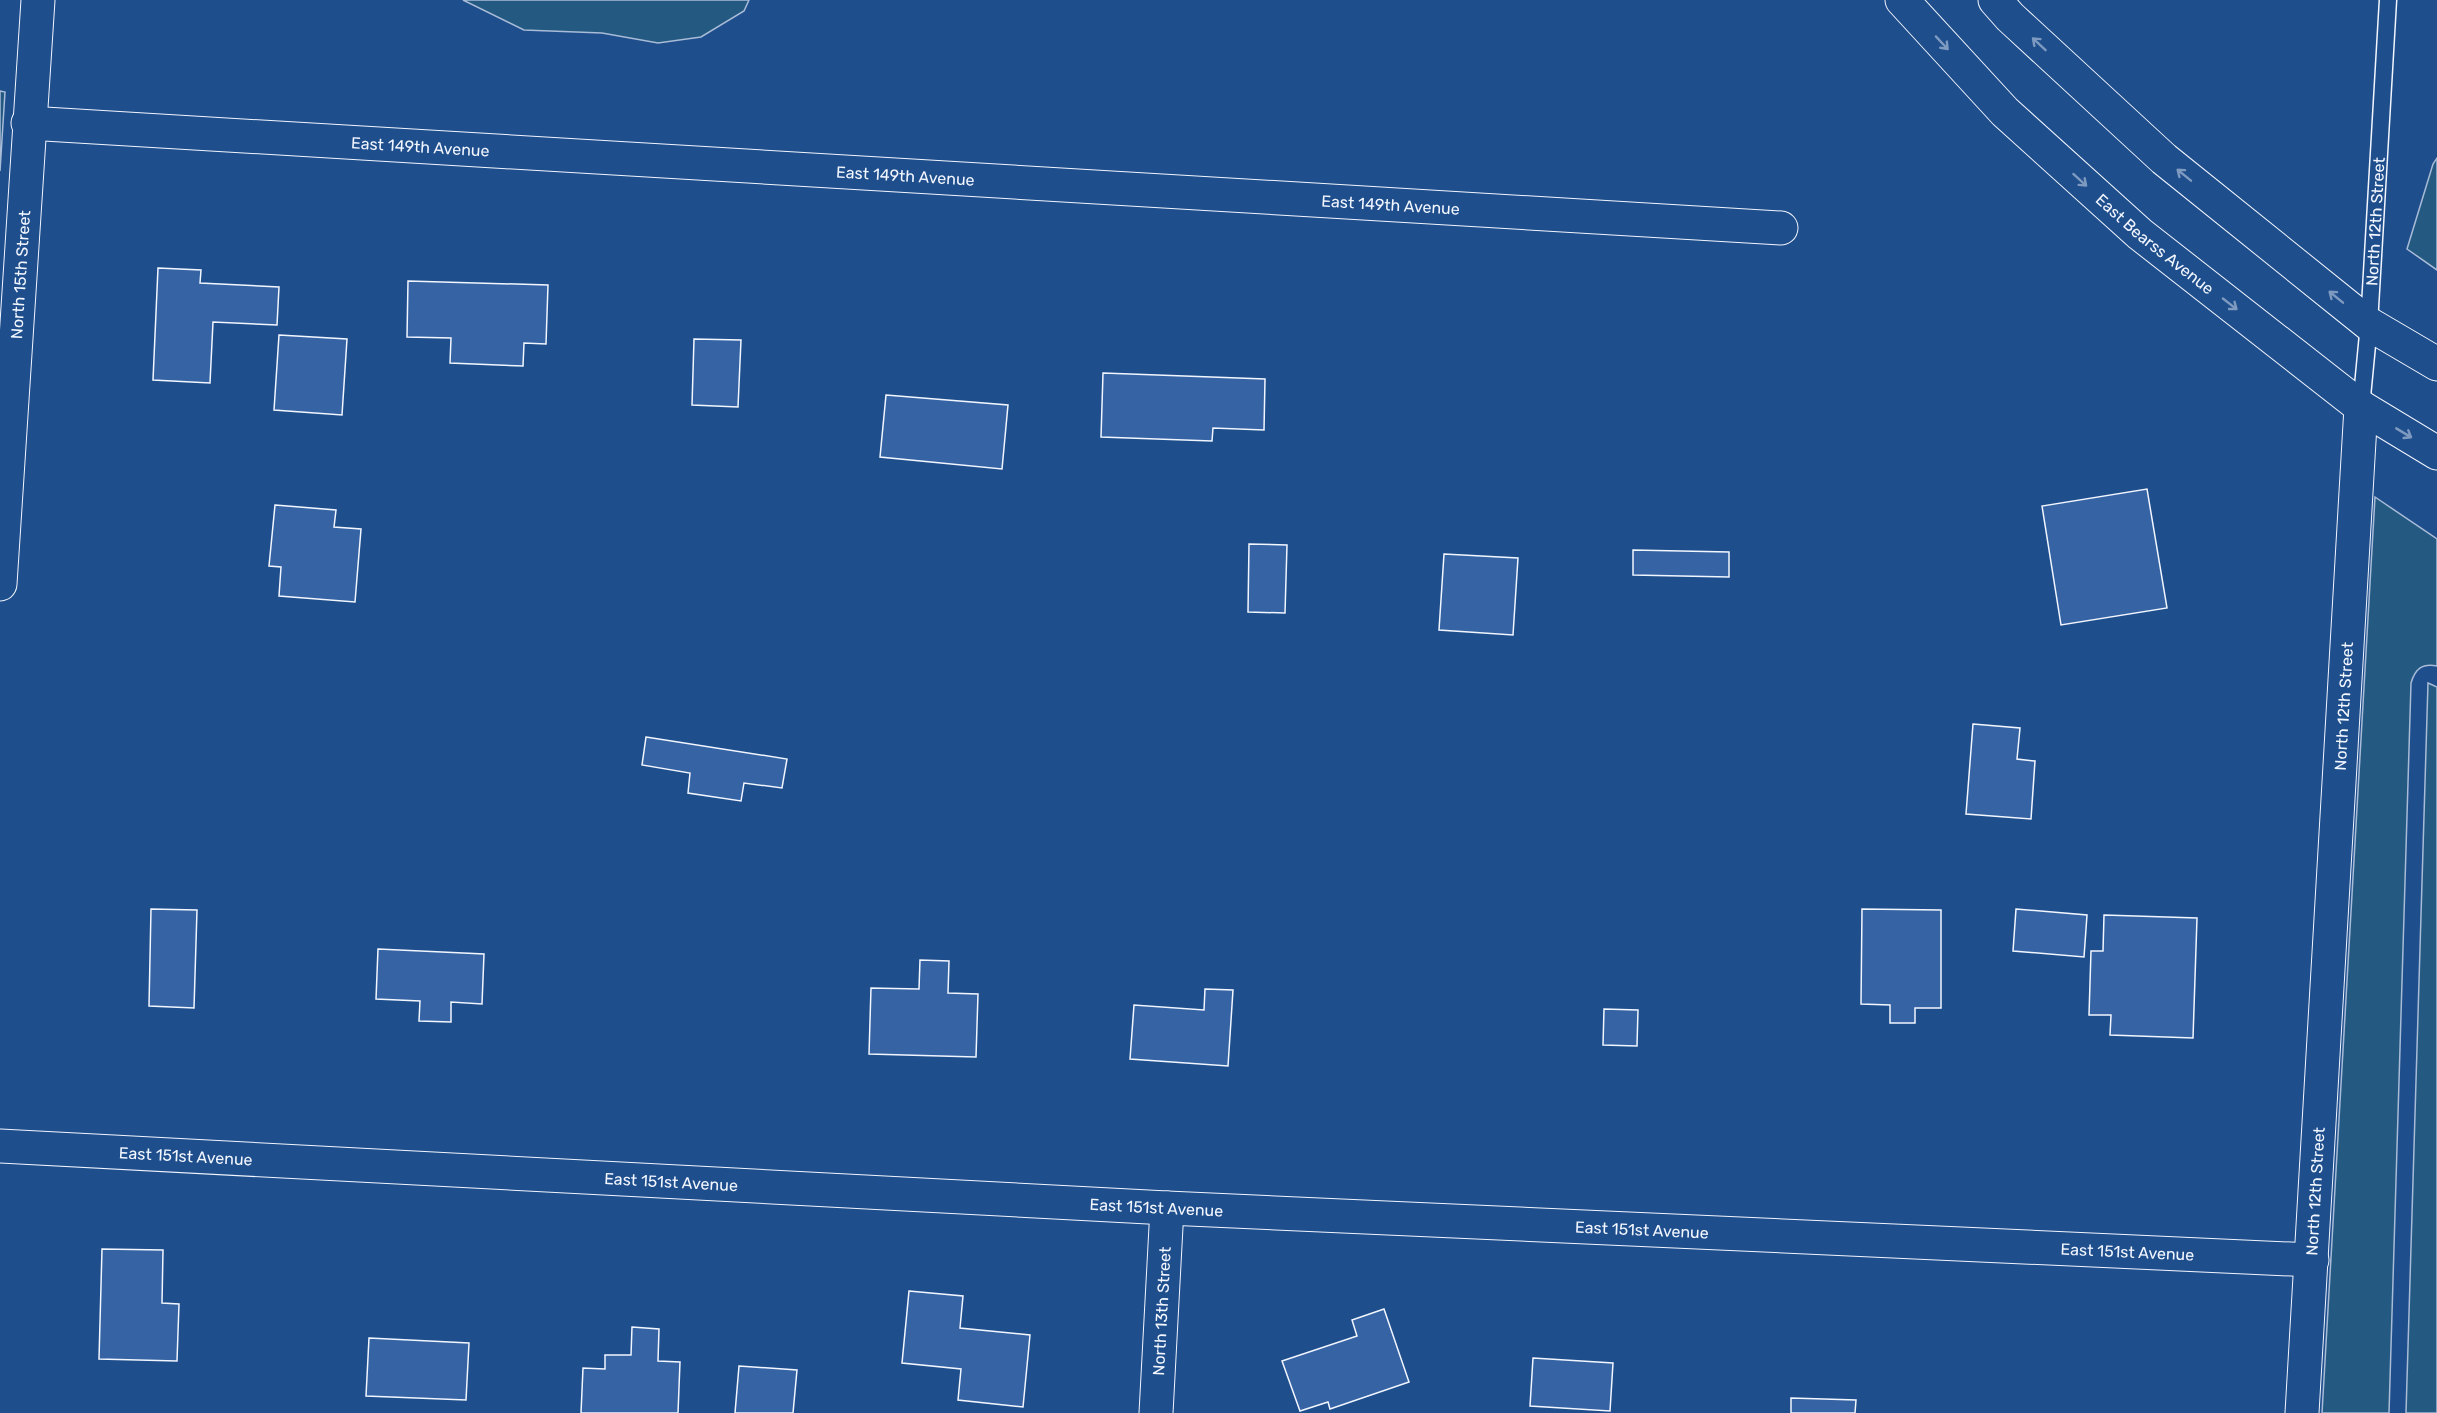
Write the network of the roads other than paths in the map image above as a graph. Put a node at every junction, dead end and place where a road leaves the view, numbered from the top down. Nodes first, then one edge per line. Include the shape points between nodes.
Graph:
1 (38, 0) edge
2 (1902, 0) edge
3 (1995, 0) edge
4 (2388, 0) edge
5 (28, 123) junction
6 (1782, 228) dead end
7 (2369, 324) junction
8 (2437, 364) edge
9 (2361, 407) junction
10 (2437, 453) edge
11 (0, 584) edge
12 (0, 1146) edge
13 (1167, 1208) junction
14 (2312, 1260) junction
15 (1156, 1413) edge
16 (2302, 1413) edge

1 - 5 street, North 15th Street
2 -> 9 street, East Bearss Avenue via 2005,112 2140,234
7 -> 3 street via 2164,159
4 - 7 lane, North 12th Street
5 - 6 street, East 149th Avenue
5 - 11 street, North 15th Street
7 - 8 street
7 - 9 lane, North 12th Street
9 -> 10 street, East Bearss Avenue
9 - 14 street, North 12th Street
12 - 13 street, East 151st Avenue
13 - 14 street, East 151st Avenue
13 - 15 street, North 13th Street
14 - 16 street, North 12th Street

